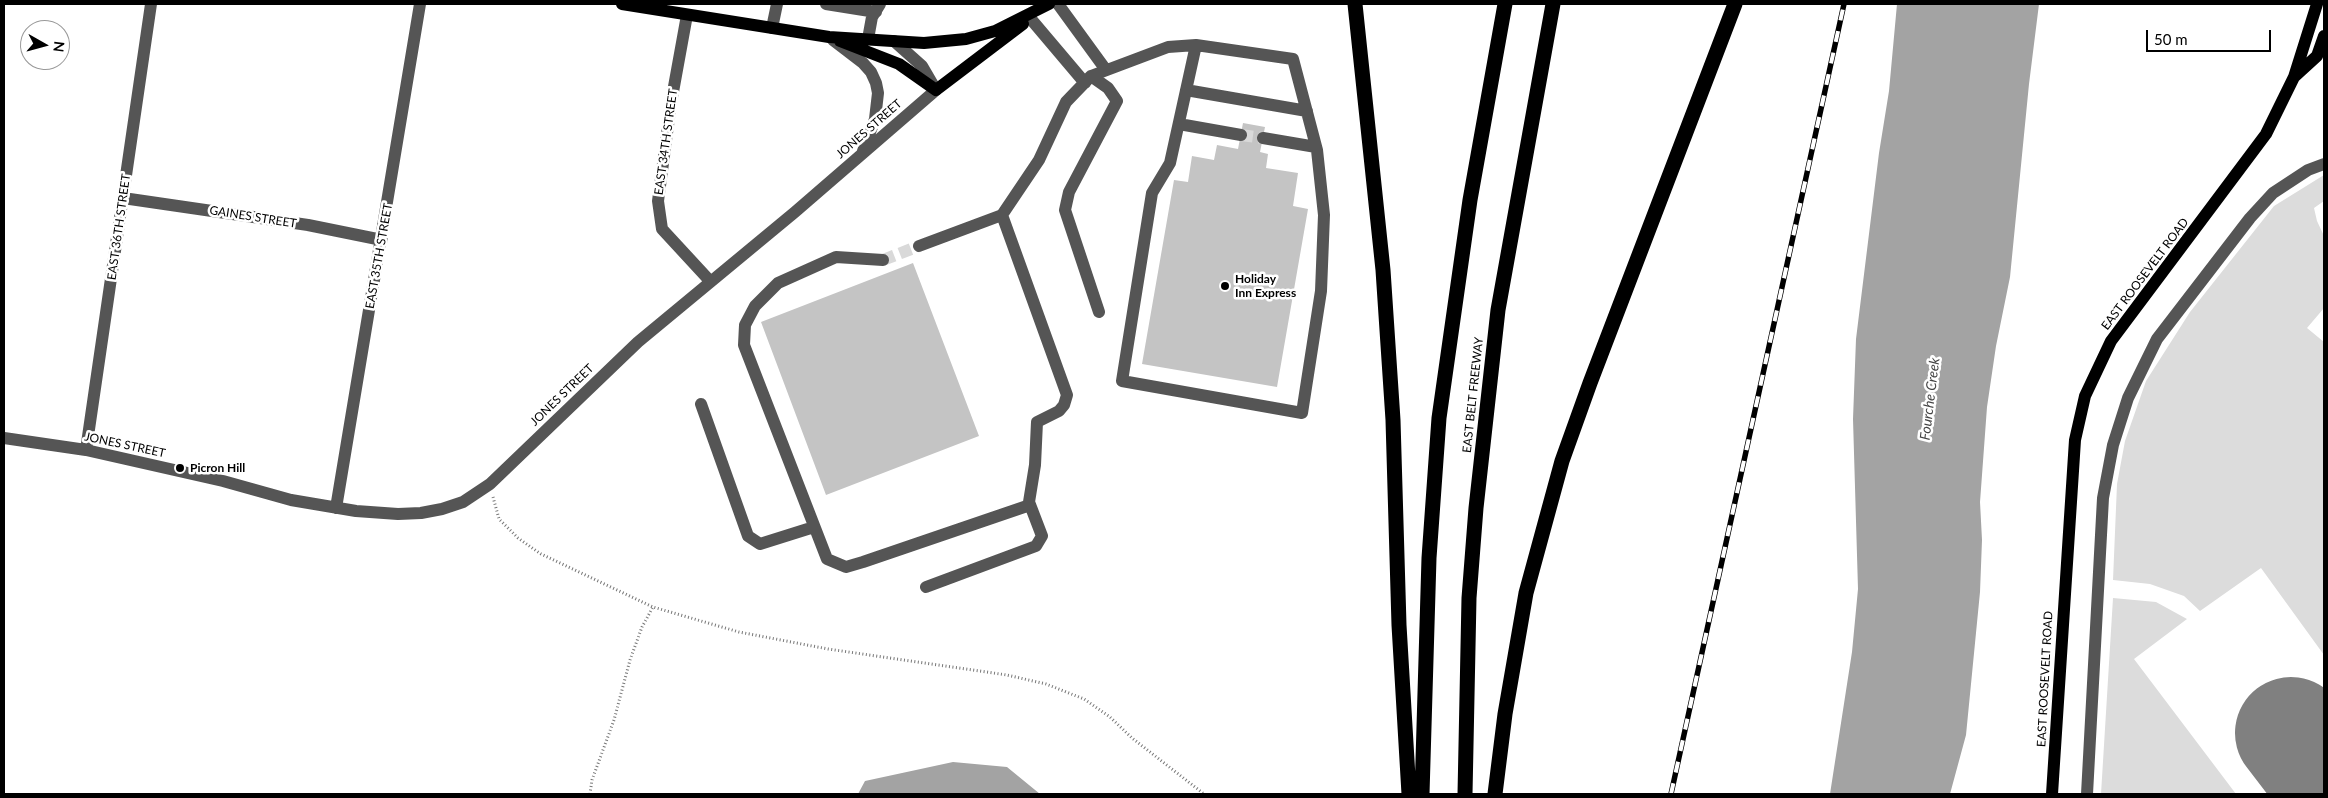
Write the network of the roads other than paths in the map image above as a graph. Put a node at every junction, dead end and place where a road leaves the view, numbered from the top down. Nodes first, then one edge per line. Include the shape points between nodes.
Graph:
1 (150, 4) edge
2 (420, 4) edge
3 (622, 4) edge
4 (777, 4) edge
5 (826, 4) edge
6 (1058, 4) edge
7 (1355, 4) edge
8 (1505, 4) edge
9 (1552, 4) edge
10 (1735, 4) edge
11 (2315, 4) edge
12 (1043, 5) edge
13 (878, 8) edge
14 (687, 15) junction
15 (1030, 18) junction
16 (772, 28) junction
17 (2324, 36) edge
18 (829, 37) junction
19 (868, 39) junction
20 (894, 41) junction
21 (1196, 45) junction
22 (1106, 70) junction
23 (2294, 77) junction
24 (1088, 80) junction
25 (936, 90) junction
26 (1186, 90) junction
27 (1306, 111) junction
28 (1179, 124) junction
29 (1241, 134) tunnel mouth
30 (1263, 138) tunnel mouth
31 (1316, 146) junction
32 (862, 153) junction
33 (2324, 164) edge
34 (123, 198) junction
35 (1002, 215) junction
36 (382, 240) junction
37 (919, 246) tunnel mouth
38 (883, 260) tunnel mouth
39 (710, 282) junction
40 (1098, 312) dead end
41 (701, 404) dead end
42 (4, 438) edge
43 (86, 450) junction
44 (1030, 505) junction
45 (336, 508) junction
46 (814, 527) junction
47 (926, 587) dead end
48 (1409, 794) edge
49 (1422, 794) edge
50 (1466, 794) edge
51 (1495, 794) edge
52 (2052, 794) edge
53 (2087, 794) edge

1 - 34 street, EAST 36TH STREET
2 - 36 street, EAST 35TH STREET
3 - 14 main road
4 - 16 street
5 - 13 street
6 - 22 street
7 - 48 highway via 1384,280
8 - 49 highway via 1470,200 1439,418 1429,558
9 - 50 highway, EAST BELT FREEWAY via 1498,310 1478,488 1469,598
10 - 51 highway via 1562,461 1526,593
11 - 23 main road, EAST ROOSEVELT ROAD
12 - 15 main road, JONES STREET
12 - 20 main road via 995,31 966,39
13 - 19 street via 872,17
14 - 16 main road
14 - 39 street, EAST 34TH STREET via 658,201 662,229
15 - 24 street
15 - 25 main road, JONES STREET
16 - 18 main road
17 - 23 main road via 2317,56
18 - 19 main road
18 - 25 main road via 899,64
18 - 32 street via 863,63 876,83 875,119
19 - 20 main road
20 - 25 street via 922,66
21 - 22 street via 1168,47
21 - 26 street
21 - 27 street via 1293,59
22 - 24 street
23 - 52 main road, EAST ROOSEVELT ROAD via 2266,134 2111,341 2085,396 2075,440
24 - 35 street via 1066,102 1039,160
24 - 40 street via 1108,88 1117,101 1069,192 1064,210
25 - 32 street, JONES STREET
26 - 27 street
26 - 28 street
27 - 31 street
28 - 29 street
28 - 31 street via 1170,162 1152,193 1122,381 1302,414 1321,291 1324,215
30 - 31 street
32 - 39 street, JONES STREET
33 - 53 street via 2308,170 2273,193 2250,218 2157,339 2128,398 2113,445 2103,498
34 - 36 street, GAINES STREET via 308,225
34 - 43 street, EAST 36TH STREET
35 - 37 street
35 - 44 street via 1067,395 1059,411 1037,422
36 - 45 street, EAST 35TH STREET
38 - 46 street via 836,257 778,283 754,306 745,325 744,345
39 - 45 street, JONES STREET via 638,342 490,484 462,502 421,513
41 - 46 street via 748,536 760,544
42 - 43 street, JONES STREET
43 - 45 street, JONES STREET
44 - 46 street via 846,567 827,559
44 - 47 street via 1042,536 1036,546

